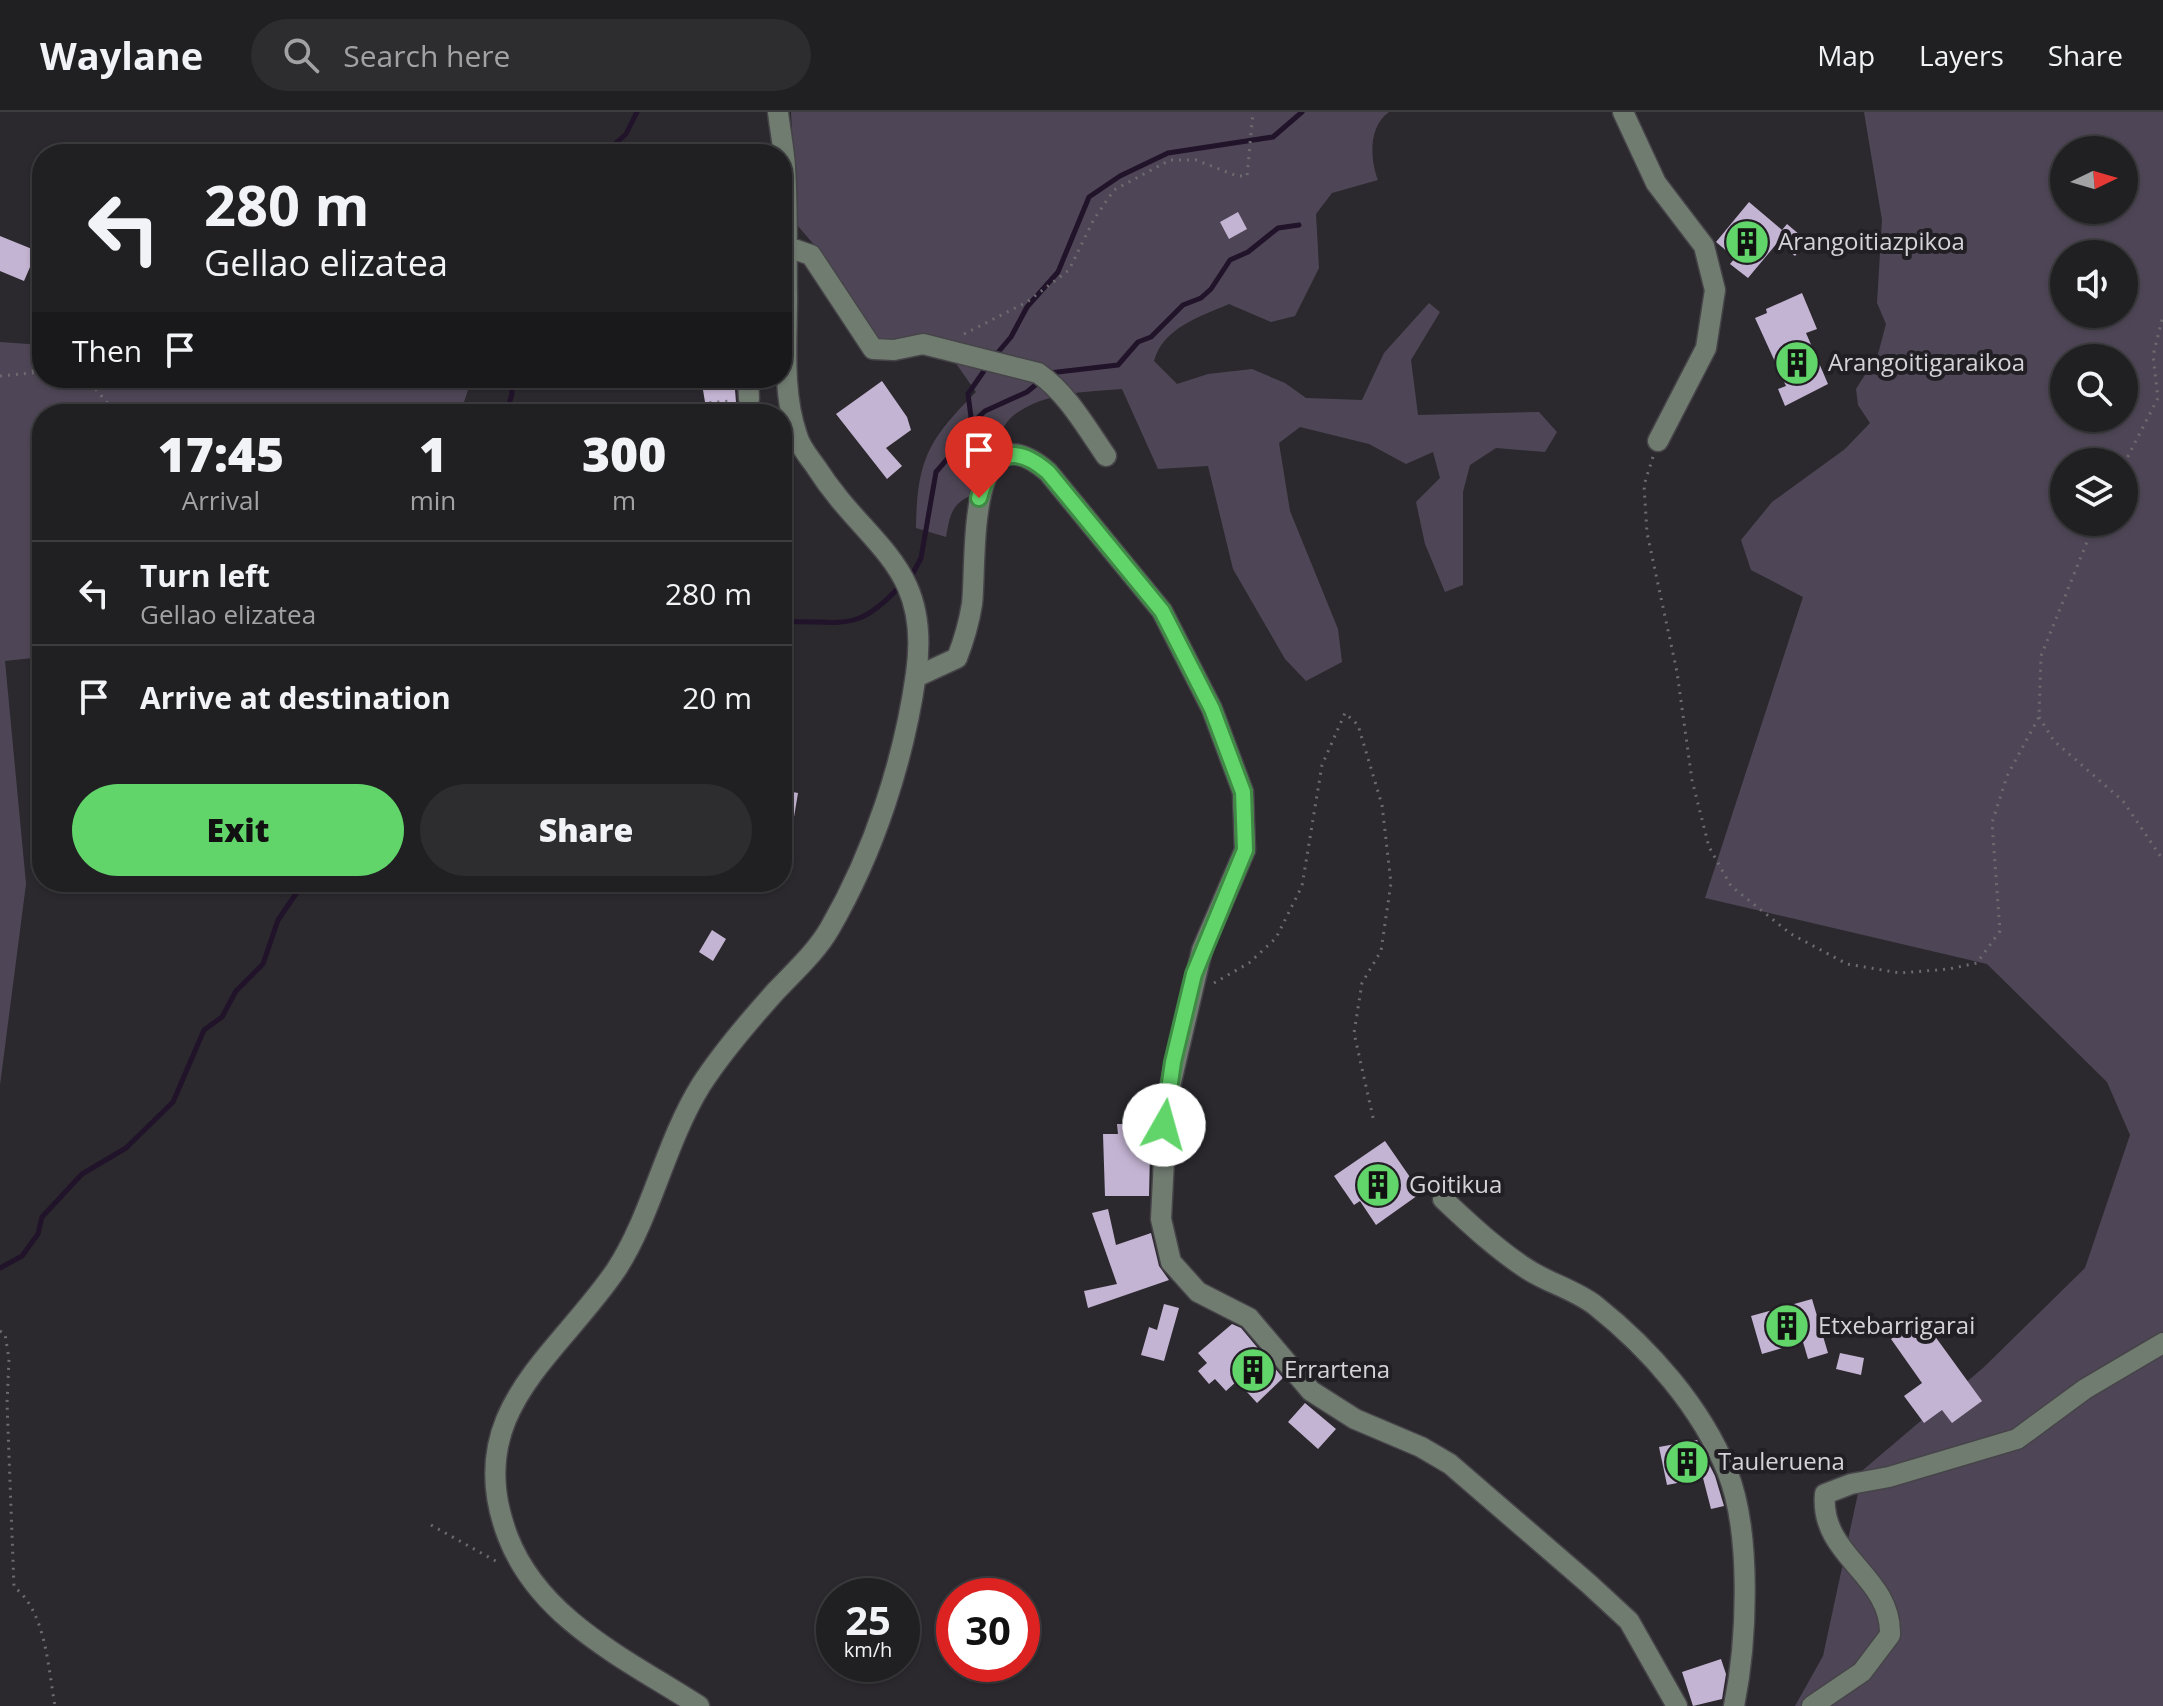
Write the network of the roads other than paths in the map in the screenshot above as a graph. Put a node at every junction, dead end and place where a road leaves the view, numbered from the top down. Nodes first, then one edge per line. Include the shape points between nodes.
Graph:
1 (778, 112) edge
2 (1623, 112) edge
3 (782, 144) edge
4 (792, 248) edge
5 (748, 388) edge
6 (749, 399) road end
7 (792, 415) edge
8 (1658, 441) road end
9 (1106, 456) dead end
10 (916, 677) junction
11 (1443, 1199) dead end
12 (2163, 1343) edge
13 (699, 1706) edge
14 (1677, 1706) edge
15 (1734, 1706) edge
16 (1812, 1706) edge

1 - 3 street
2 - 8 street via 1656,183 1704,246 1715,290 1706,348
4 - 9 street via 811,255 873,349 923,344 1044,377
5 - 6 street
7 - 10 street via 797,438 834,494 897,564 917,603
10 - 13 street via 885,800 835,920 823,941 713,1067 679,1124 616,1269 518,1390 499,1450 500,1508 524,1572 558,1612
10 - 14 street via 957,658 965,637 986,472 1016,453 1032,458 1162,611 1212,709 1243,792 1245,850 1202,950 1169,1086 1161,1219 1171,1262 1198,1292 1249,1318 1311,1391 1355,1419 1450,1464 1589,1584 1629,1621
11 - 15 street via 1495,1247 1593,1304 1628,1333 1709,1434 1728,1474 1739,1534 1744,1640
12 - 16 street via 2107,1374 2017,1439 1825,1494 1829,1528 1842,1551 1879,1591 1890,1635 1862,1672

